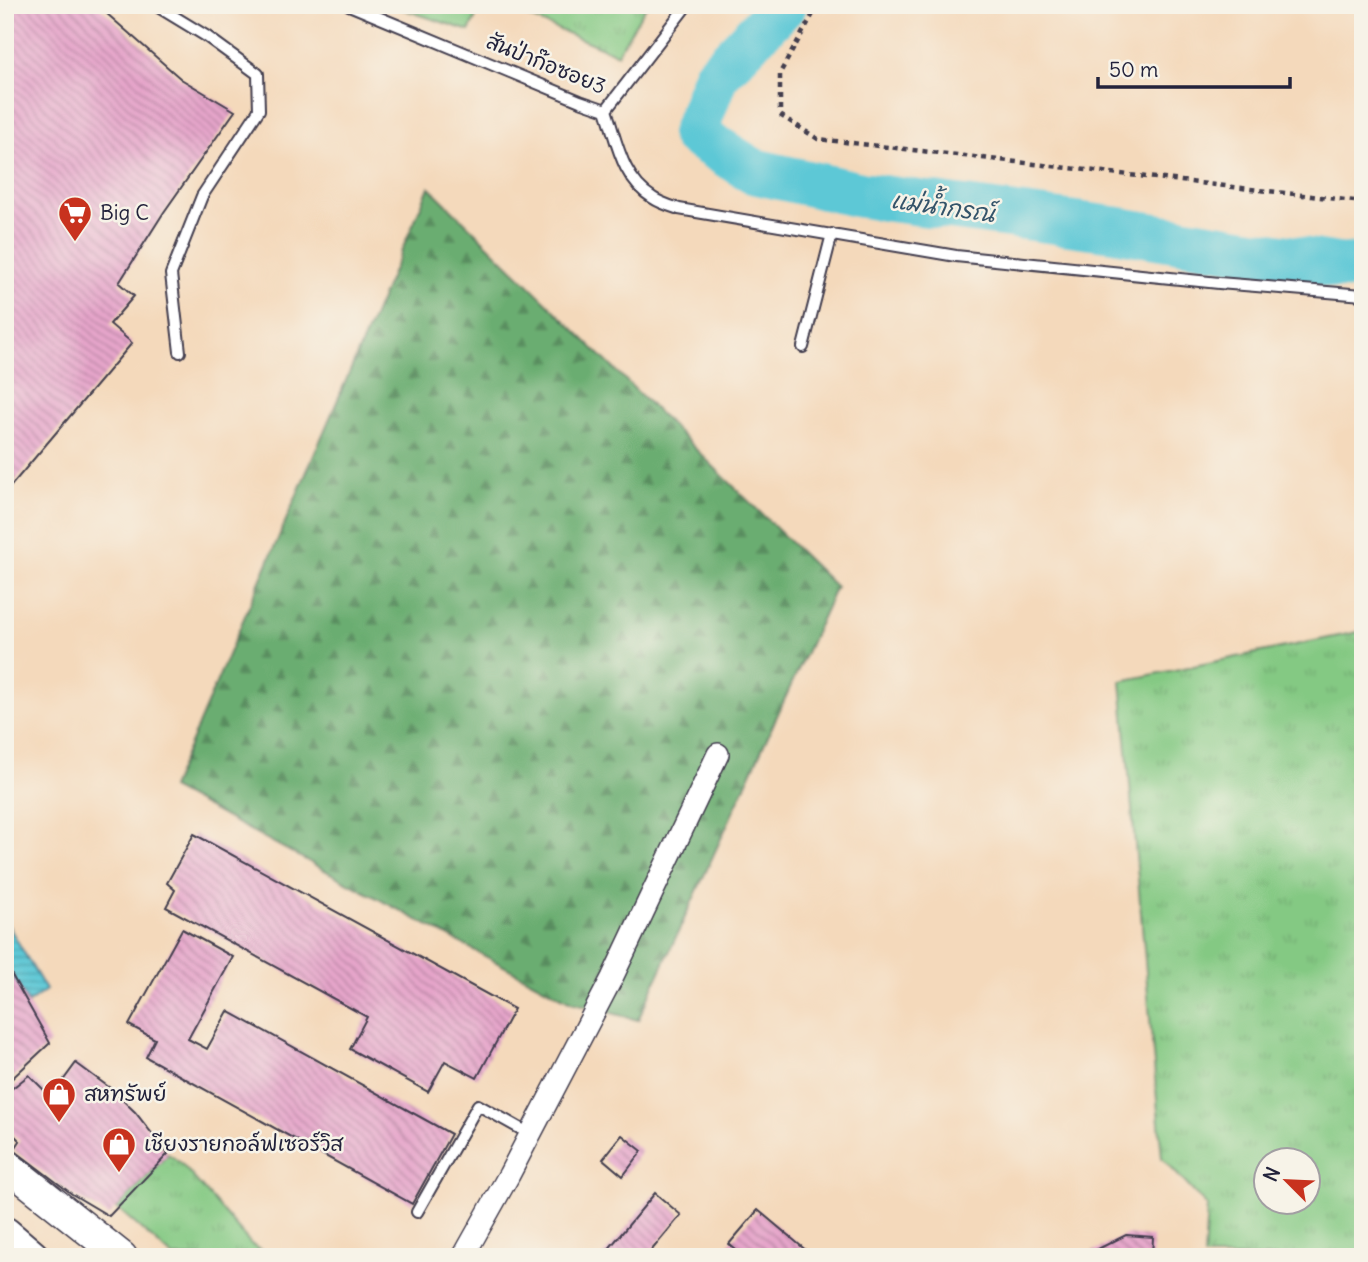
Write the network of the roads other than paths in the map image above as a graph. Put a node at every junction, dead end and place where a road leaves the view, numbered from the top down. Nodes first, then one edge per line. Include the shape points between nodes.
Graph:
1 (155, 5) edge
2 (349, 5) edge
3 (687, 5) edge
4 (606, 110) junction
5 (832, 234) junction
6 (1363, 295) edge
7 (803, 346) dead end
8 (180, 352) dead end
9 (718, 754) dead end
10 (530, 1134) junction
11 (5, 1164) edge
12 (417, 1212) dead end
13 (5, 1234) edge
14 (32, 1257) edge
15 (122, 1257) edge
16 (463, 1257) edge

1 - 8 lane via 258,74 259,110 202,196 171,274
2 - 4 lane, สันป่าก๊อซอย3
3 - 4 lane, สันป่าก๊อซอย3
4 - 5 lane via 626,170 654,200 679,209
5 - 6 lane via 966,257
5 - 7 lane
9 - 10 street via 612,978
10 - 12 lane via 478,1105
10 - 16 street
11 - 15 main road
13 - 14 main road

